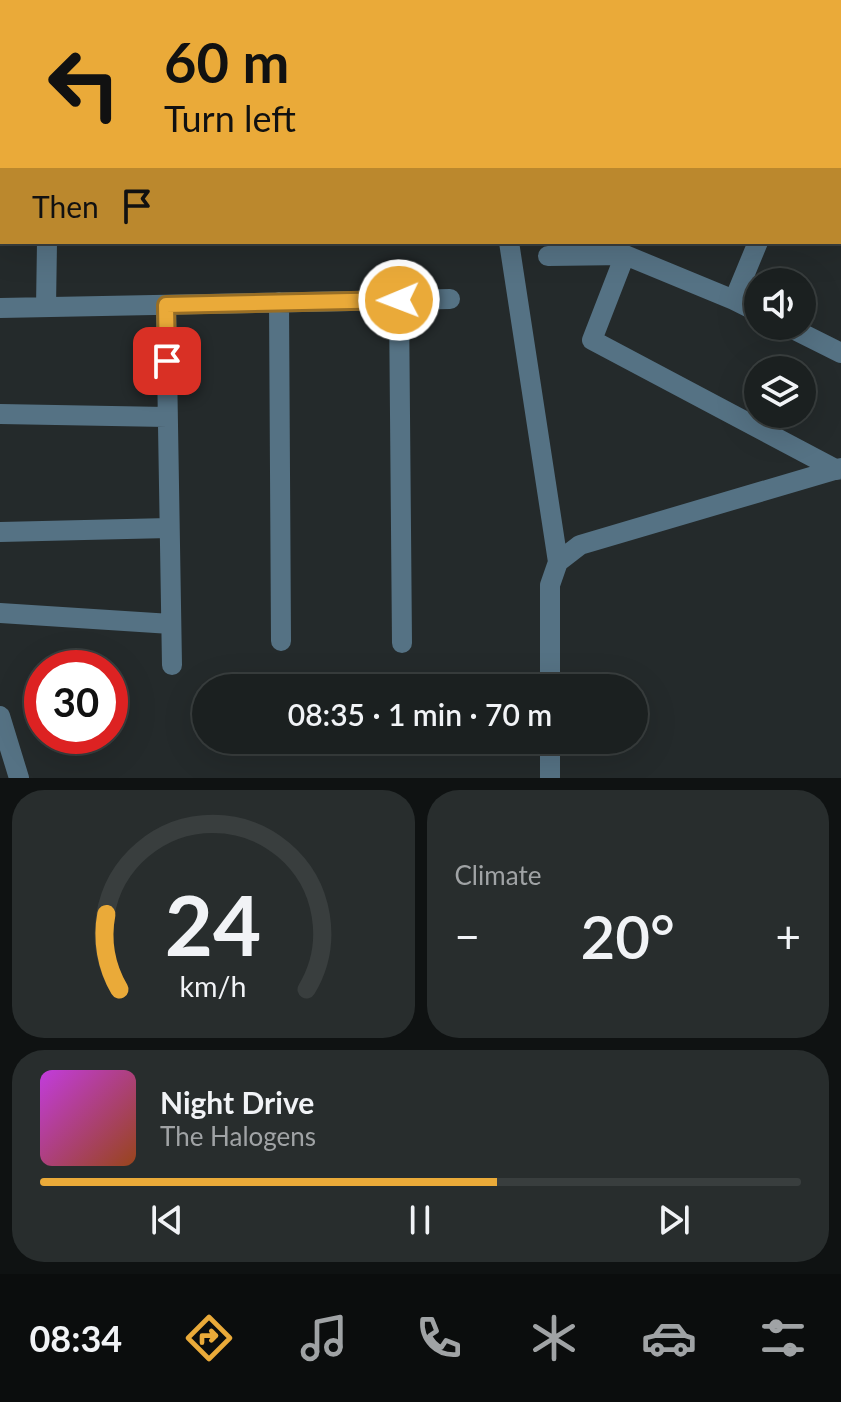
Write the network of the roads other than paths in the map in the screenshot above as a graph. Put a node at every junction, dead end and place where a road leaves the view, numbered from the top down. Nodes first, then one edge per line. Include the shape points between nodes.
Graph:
1 (47, 244) edge
2 (509, 244) edge
3 (757, 244) edge
4 (625, 255) junction
5 (548, 256) dead end
6 (450, 299) dead end
7 (399, 300) junction
8 (734, 300) junction
9 (279, 302) junction
10 (166, 305) junction
11 (744, 305) edge
12 (46, 307) junction
13 (0, 308) edge
14 (815, 340) edge
15 (841, 353) edge
16 (0, 414) edge
17 (167, 417) junction
18 (839, 469) edge
19 (169, 528) junction
20 (0, 532) edge
21 (558, 562) junction
22 (0, 613) edge
23 (171, 624) junction
24 (281, 641) dead end
25 (402, 643) dead end
26 (172, 665) dead end
27 (550, 674) edge
28 (0, 716) edge
29 (550, 754) edge
30 (19, 778) edge
31 (550, 778) edge

1 - 12 street
2 - 21 street
3 - 8 street
4 - 5 street
4 - 8 street
4 - 18 street via 592,340
6 - 7 street
7 - 9 street
7 - 25 street
8 - 11 street
9 - 10 street
9 - 24 street
10 - 12 street
10 - 17 street
12 - 13 street
14 - 15 street
16 - 17 street
17 - 19 street
18 - 21 street via 580,545
19 - 20 street
19 - 23 street
21 - 27 street via 550,585
22 - 23 street
23 - 26 street
28 - 30 street
29 - 31 street

